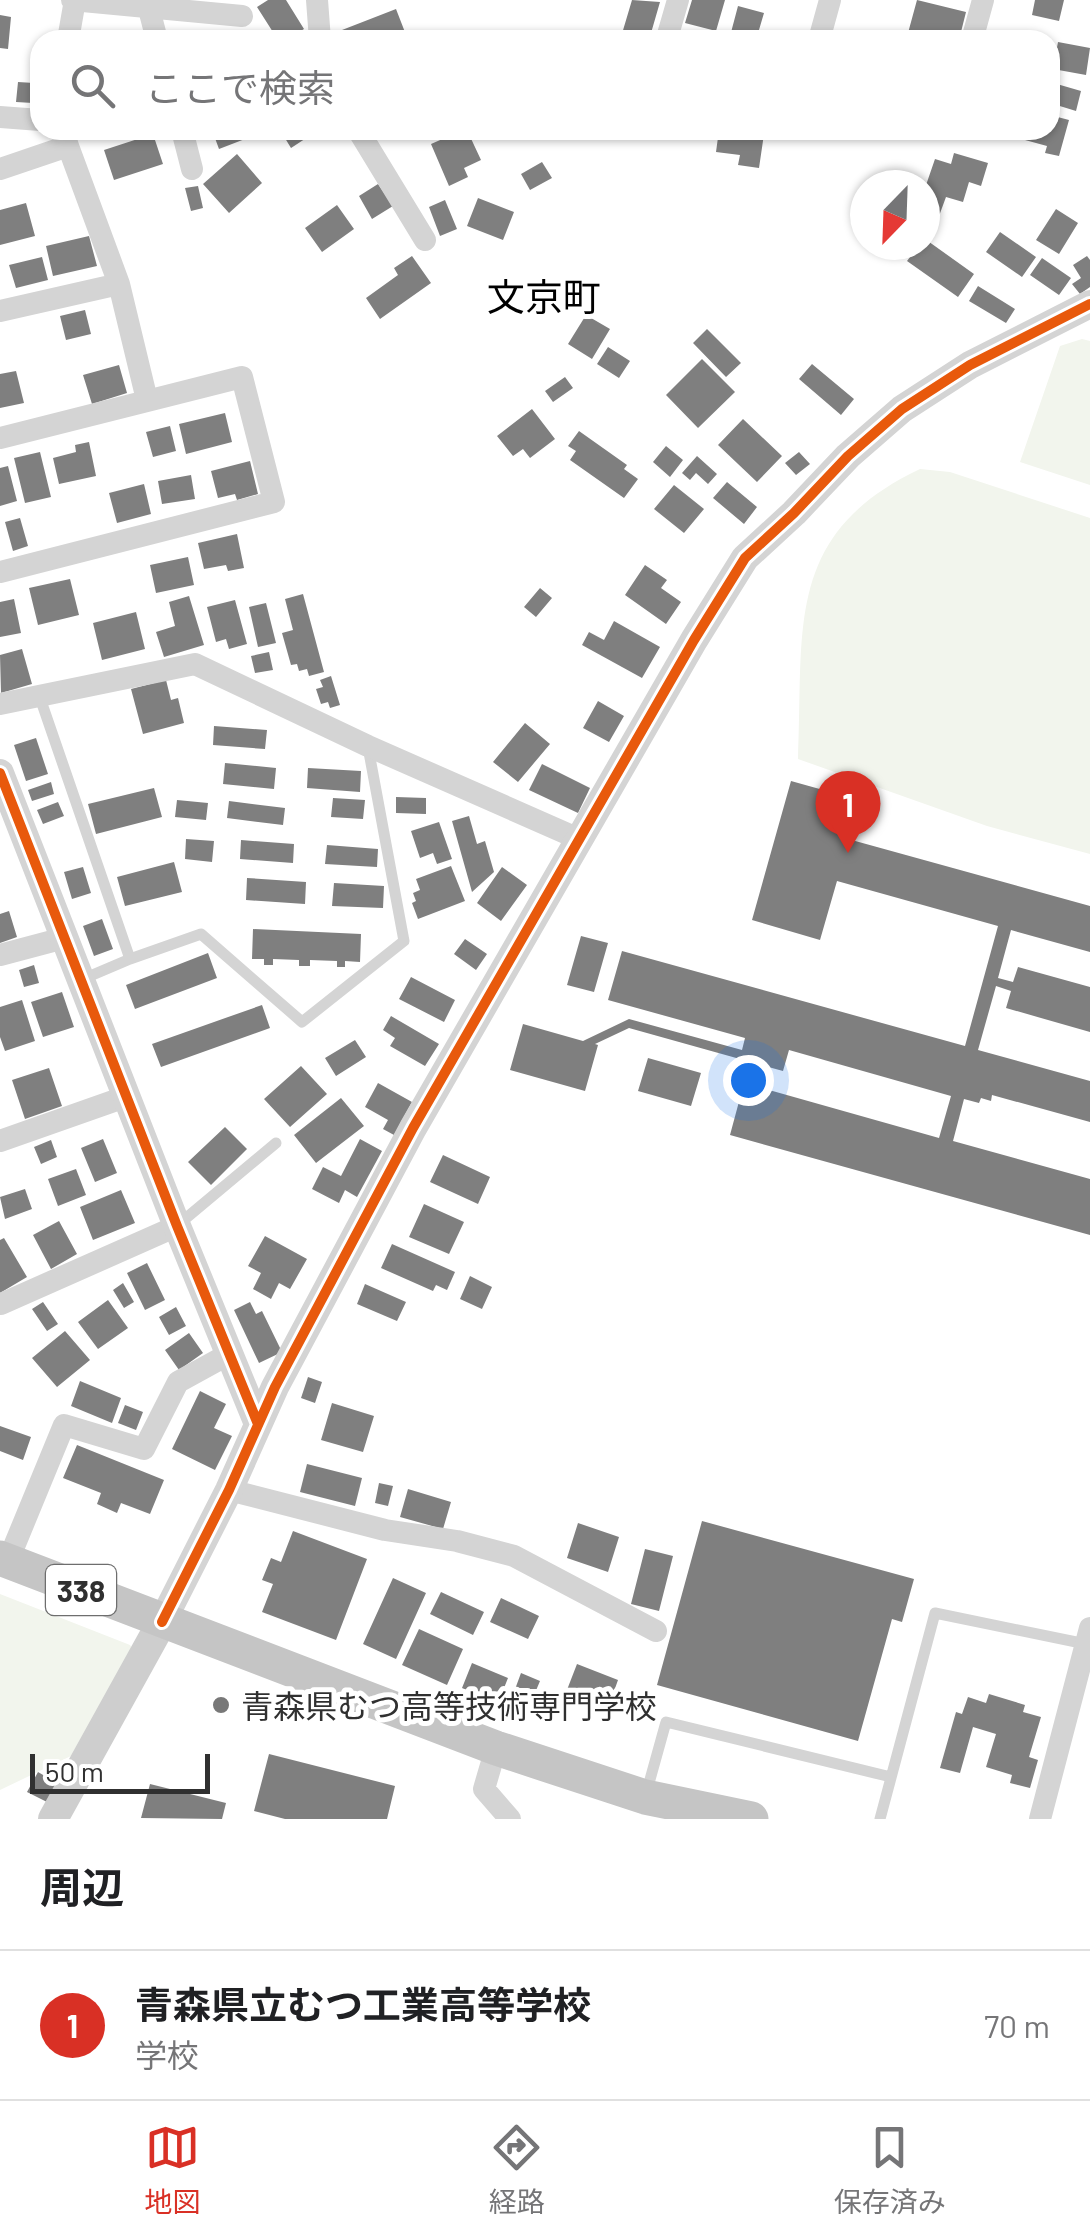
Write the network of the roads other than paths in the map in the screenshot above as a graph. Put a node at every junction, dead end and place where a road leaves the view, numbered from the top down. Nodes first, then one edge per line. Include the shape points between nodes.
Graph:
1 (73, 0) edge
2 (317, 0) edge
3 (678, 0) edge
4 (830, 0) edge
5 (983, 0) edge
6 (137, 5) edge
7 (242, 16) dead end
8 (69, 30) edge
9 (152, 30) edge
10 (319, 30) edge
11 (669, 30) edge
12 (822, 30) edge
13 (975, 30) edge
14 (0, 117) edge
15 (30, 119) edge
16 (62, 140) edge
17 (67, 140) edge
18 (185, 140) edge
19 (364, 140) edge
20 (0, 169) edge
21 (192, 169) dead end
22 (425, 240) dead end
23 (119, 284) junction
24 (1090, 304) edge
25 (0, 311) edge
26 (146, 400) junction
27 (0, 438) edge
28 (0, 572) edge
29 (38, 695) junction
30 (0, 704) edge
31 (368, 746) junction
32 (0, 772) edge
33 (580, 839) junction
34 (64, 938) junction
35 (0, 955) edge
36 (130, 958) junction
37 (80, 980) junction
38 (126, 1096) junction
39 (0, 1141) edge
40 (276, 1143) dead end
41 (177, 1226) junction
42 (1, 1304) edge
43 (229, 1354) junction
44 (258, 1424) junction
45 (228, 1490) junction
46 (4, 1560) edge
47 (162, 1622) junction
48 (656, 1631) dead end
49 (1088, 1636) edge
50 (496, 1748) junction
51 (891, 1777) junction
52 (645, 1797) junction
53 (744, 1818) edge
54 (52, 1819) edge
55 (510, 1819) edge
56 (880, 1819) edge
57 (1040, 1819) edge

1 - 6 street
1 - 8 street
2 - 10 street
3 - 11 street
4 - 12 street
5 - 13 street
6 - 7 street
6 - 9 street
14 - 15 street
16 - 20 street
17 - 23 street
18 - 21 street
19 - 22 street
23 - 25 street
23 - 26 street
24 - 33 street via 902,408 745,558
26 - 27 street
26 - 28 street via 242,376 274,502
29 - 30 street
29 - 31 street via 195,664
29 - 36 lane
31 - 33 street
31 - 36 lane via 404,941 302,1022 201,934
32 - 34 street
33 - 44 street via 413,1128
34 - 35 street
34 - 37 street
36 - 37 lane
37 - 38 street
38 - 39 street
38 - 41 street
40 - 41 lane
41 - 42 street
41 - 43 street
43 - 44 street
43 - 46 street via 178,1382 144,1449 64,1425
44 - 45 street
45 - 47 street
45 - 48 street via 514,1556
46 - 47 highway, 338
47 - 50 highway, 338
47 - 54 main road
49 - 51 lane via 934,1614
49 - 57 street
50 - 52 highway, 338
50 - 55 street via 484,1789
51 - 52 lane via 666,1722
51 - 56 lane
52 - 53 highway, 338

